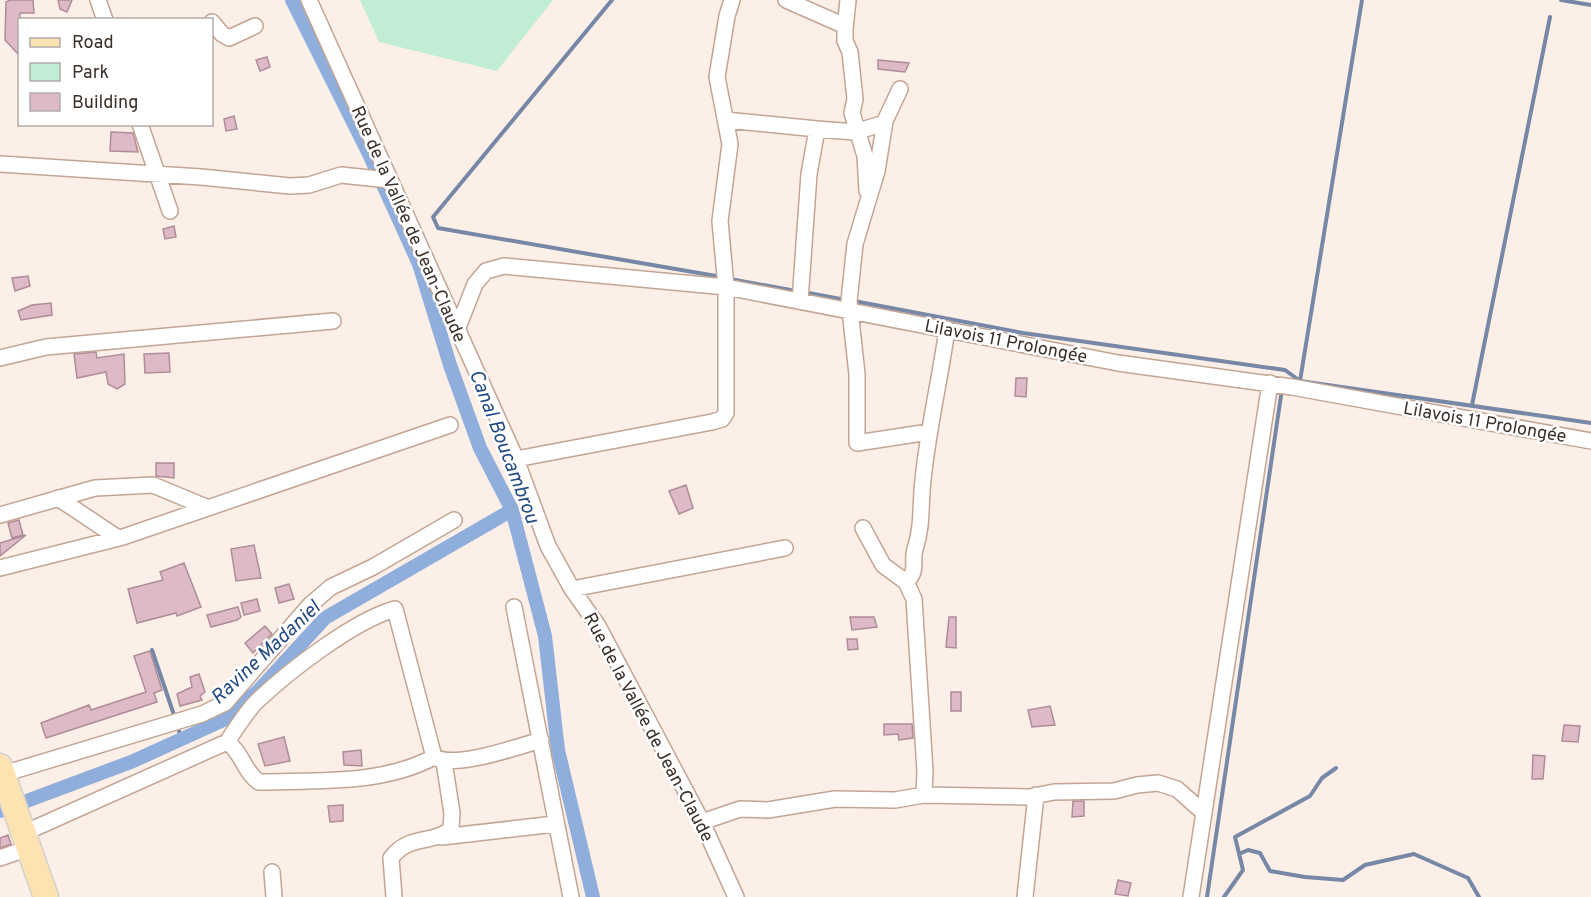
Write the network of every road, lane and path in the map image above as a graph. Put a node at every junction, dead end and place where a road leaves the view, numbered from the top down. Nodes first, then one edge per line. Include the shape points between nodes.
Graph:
1 (98, 0) edge
2 (309, 0) edge
3 (732, 0) edge
4 (786, 0) edge
5 (848, 0) edge
6 (104, 18) edge
7 (213, 23) edge
8 (255, 26) dead end
9 (845, 26) junction
10 (900, 89) dead end
11 (726, 120) junction
12 (141, 126) edge
13 (884, 128) junction
14 (818, 129) junction
15 (857, 132) junction
16 (0, 164) edge
17 (159, 175) junction
18 (389, 180) junction
19 (868, 203) junction
20 (170, 211) dead end
21 (726, 287) junction
22 (800, 301) junction
23 (850, 311) junction
24 (333, 321) dead end
25 (947, 329) junction
26 (457, 330) junction
27 (0, 358) edge
28 (1270, 383) junction
29 (450, 425) dead end
30 (929, 432) junction
31 (1591, 441) edge
32 (516, 459) junction
33 (58, 498) junction
34 (206, 507) junction
35 (0, 515) edge
36 (454, 520) dead end
37 (863, 528) dead end
38 (118, 538) junction
39 (785, 548) dead end
40 (0, 568) edge
41 (906, 582) junction
42 (572, 589) junction
43 (514, 607) dead end
44 (541, 740) junction
45 (227, 742) junction
46 (439, 760) junction
47 (2, 774) edge
48 (924, 795) junction
49 (1036, 795) junction
50 (1204, 813) junction
51 (702, 822) junction
52 (555, 824) junction
53 (25, 835) junction
54 (442, 837) junction
55 (0, 858) edge
56 (272, 872) dead end
57 (46, 897) edge
58 (274, 897) edge
59 (394, 897) edge
60 (571, 897) edge
61 (736, 897) edge
62 (1025, 897) edge
63 (1191, 897) edge

1 - 6 street
2 - 18 street, Rue de la Vallée de Jean-Claude
3 - 11 street via 717,77
4 - 9 street
5 - 9 street
7 - 8 street via 229,38
9 - 15 street
10 - 13 street
11 - 14 street
11 - 21 street via 730,144 720,220
12 - 17 street
13 - 15 street via 878,125
13 - 19 street
14 - 15 street
14 - 22 street via 809,174
15 - 19 street via 865,156
16 - 17 street
17 - 18 street via 290,186 309,185 340,175
17 - 20 street
18 - 26 street, Rue de la Vallée de Jean-Claude
19 - 23 street via 855,244
21 - 22 street, Lilavois 11 Prolongée
21 - 26 street, Lilavois 11 Prolongée via 504,266 486,271 475,284
21 - 32 street via 726,413 722,419
22 - 23 street, Lilavois 11 Prolongée
23 - 25 street, Lilavois 11 Prolongée
23 - 30 street via 857,374 857,442
24 - 27 street via 46,347
25 - 28 street, Lilavois 11 Prolongée via 1118,363
25 - 30 street
26 - 32 street, Rue de la Vallée de Jean-Claude
28 - 31 street, Lilavois 11 Prolongée
28 - 50 street
29 - 34 street
30 - 41 street via 922,482 922,527 914,554 914,574
32 - 42 street, Rue de la Vallée de Jean-Claude via 548,546
33 - 34 street via 95,488 153,485
33 - 35 street
33 - 38 street
34 - 38 street
36 - 47 street via 331,587 310,605 225,703 202,714
37 - 41 street via 883,566
38 - 40 street
39 - 42 street
41 - 48 street via 914,599
42 - 51 street, Rue de la Vallée de Jean-Claude via 598,626
43 - 44 street
44 - 46 street
44 - 52 street
45 - 46 street via 235,747 249,776 259,783 385,775
45 - 46 street via 256,703 290,674 361,623 395,609
45 - 53 street
46 - 54 street via 452,813 451,829
47 - 53 main road
48 - 49 street
48 - 51 street via 895,800 835,799 768,810 740,809
49 - 50 street via 1114,791 1158,783 1177,789
49 - 62 street
50 - 63 street
51 - 61 street, Rue de la Vallée de Jean-Claude
52 - 54 street
52 - 60 street
53 - 55 street
53 - 57 main road
54 - 59 street via 415,840 399,848 392,858
56 - 58 street

